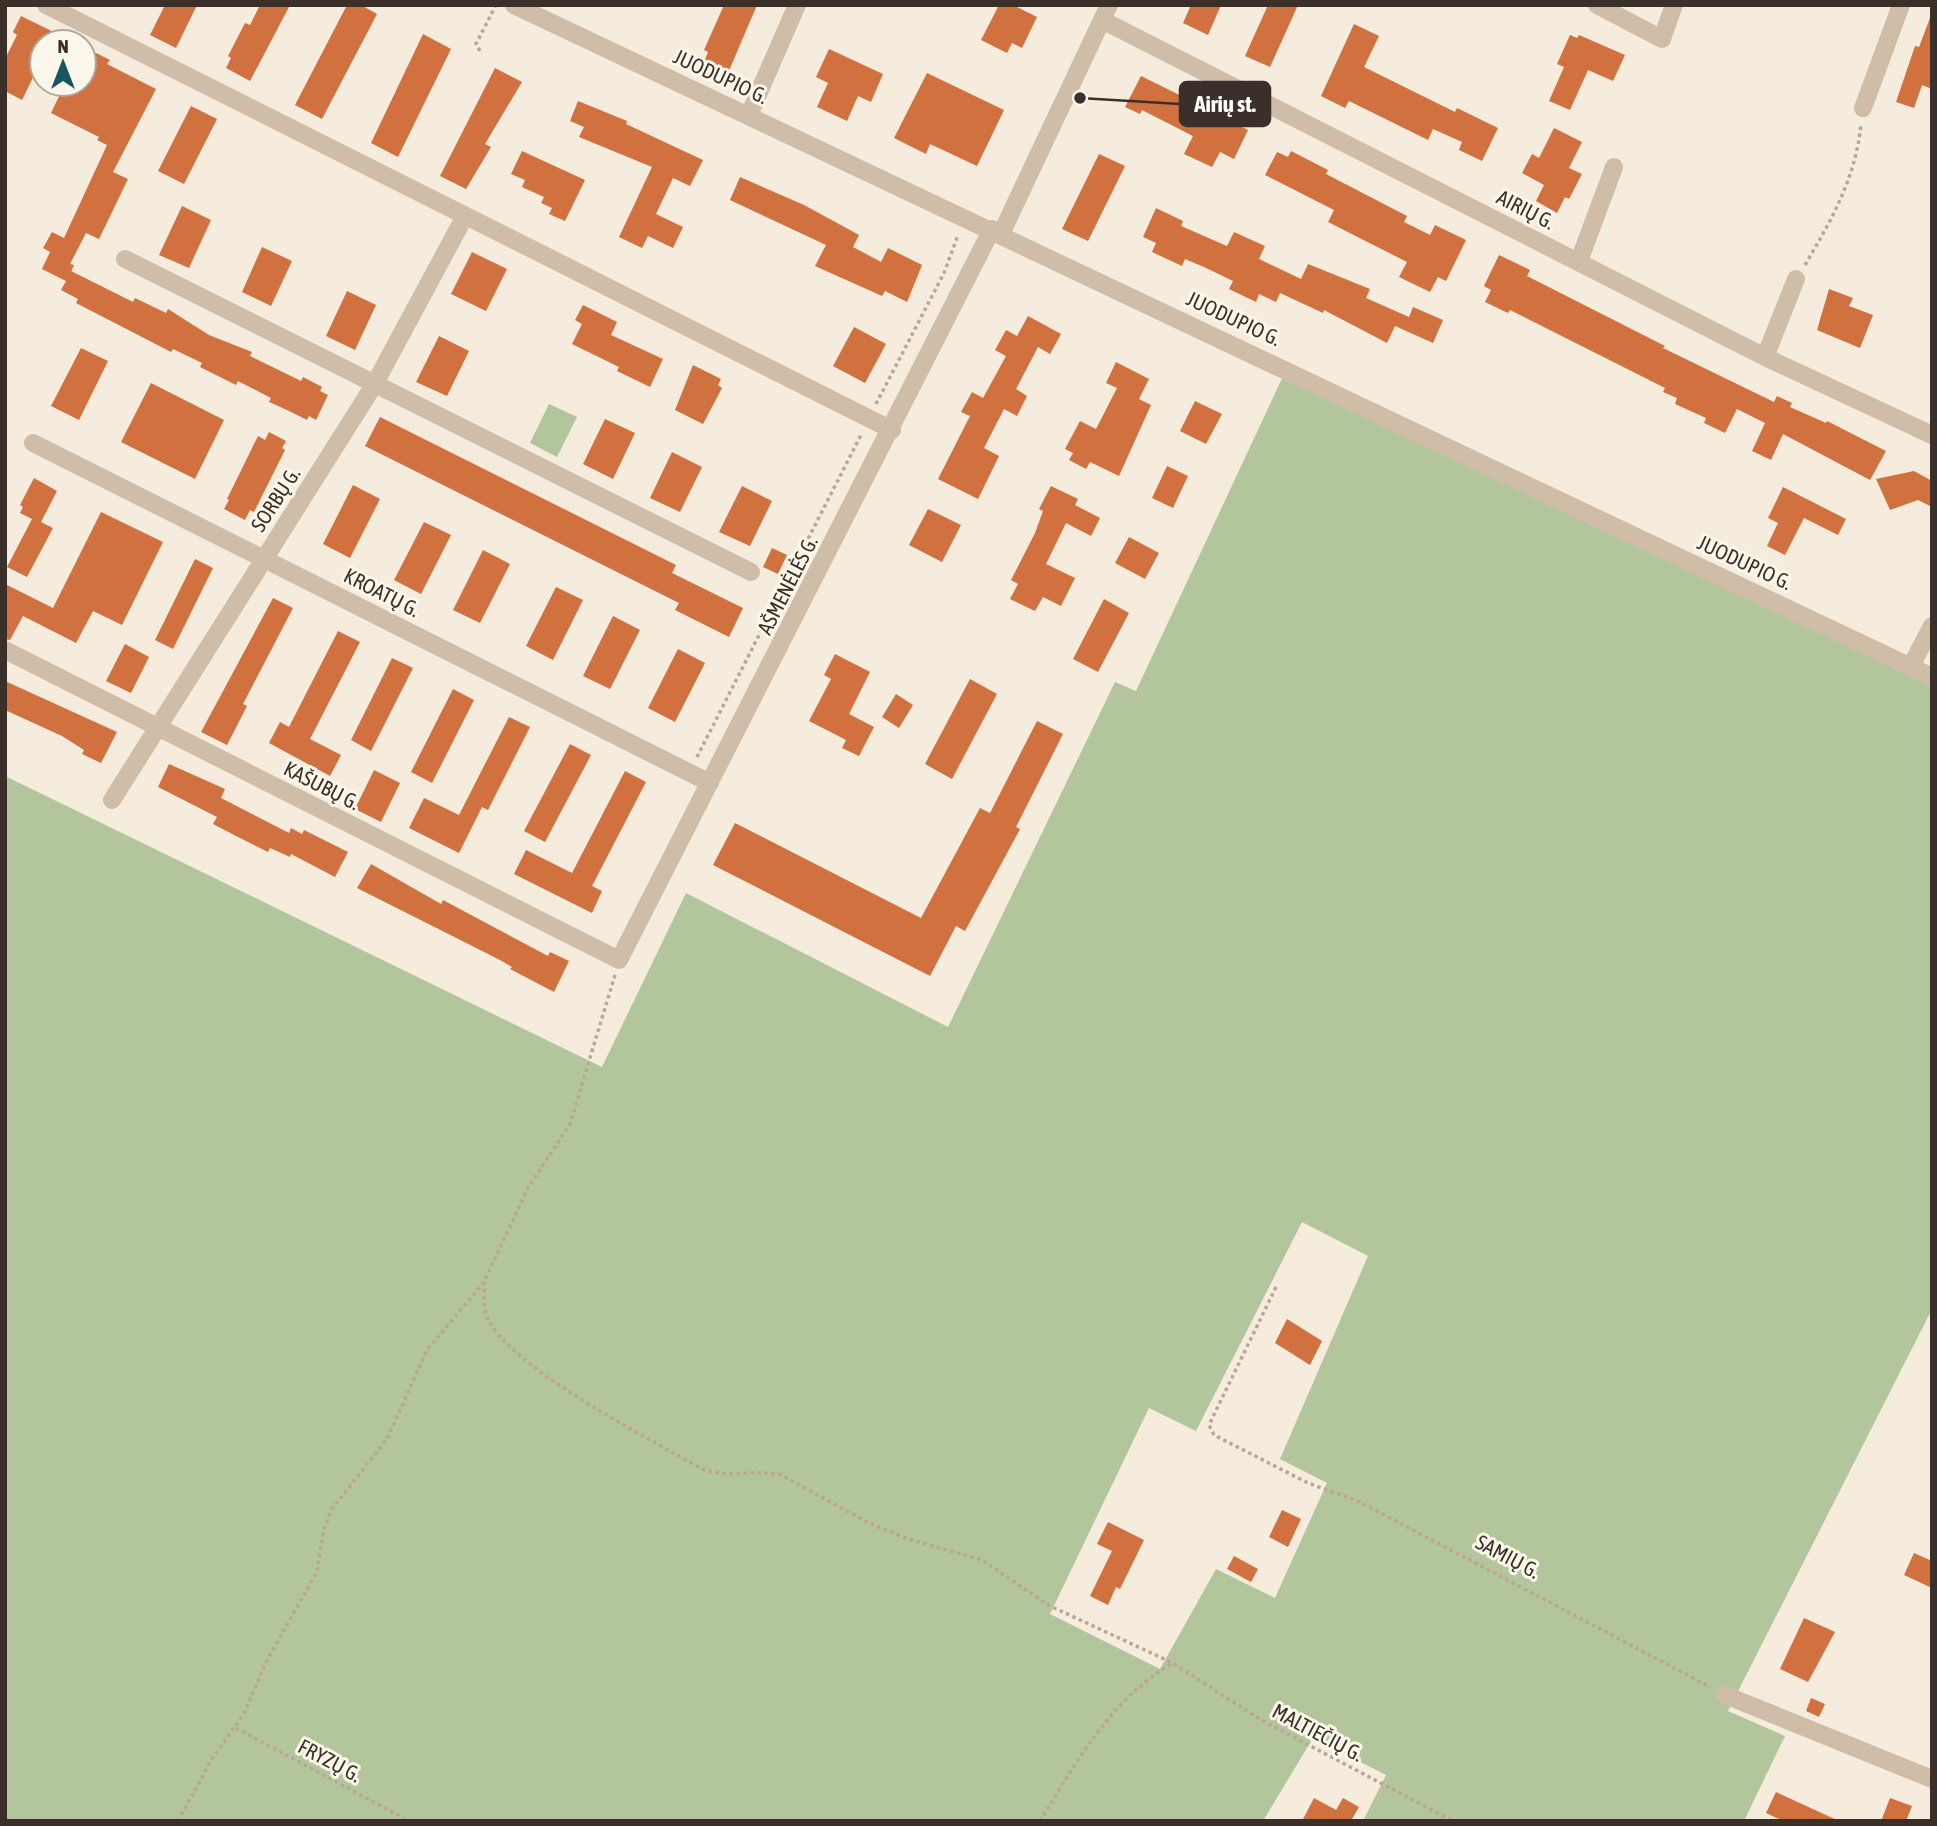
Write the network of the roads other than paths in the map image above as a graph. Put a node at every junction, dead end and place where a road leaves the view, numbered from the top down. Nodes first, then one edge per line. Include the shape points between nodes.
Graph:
1 (46, 5) edge
2 (514, 5) edge
3 (797, 5) edge
4 (1597, 5) edge
5 (1674, 5) edge
6 (1901, 5) edge
7 (1105, 13) edge
8 (1863, 108) road end
9 (749, 115) junction
10 (1614, 167) dead end
11 (465, 216) junction
12 (997, 232) junction
13 (125, 259) dead end
14 (1578, 261) junction
15 (1796, 279) road end
16 (1765, 357) junction
17 (374, 386) junction
18 (892, 430) junction
19 (1932, 435) edge
20 (33, 443) dead end
21 (263, 558) junction
22 (751, 572) dead end
23 (1932, 626) edge
24 (5, 650) edge
25 (1911, 666) junction
26 (1932, 677) edge
27 (157, 727) junction
28 (710, 783) junction
29 (112, 800) dead end
30 (619, 960) joint
31 (1725, 1695) road end
32 (1932, 1779) edge

1 - 11 street
2 - 9 street, JUODUPIO G.
3 - 9 street
4 - 5 street via 1662,39
6 - 8 street
7 - 12 street, AŠMENĖLĖS G.
7 - 14 street, AIRIŲ G.
9 - 12 street, JUODUPIO G.
10 - 14 street
11 - 17 street, SORBŲ G.
11 - 18 street
12 - 18 street, AŠMENĖLĖS G.
12 - 25 street, JUODUPIO G.
13 - 17 street
14 - 16 street, AIRIŲ G.
15 - 16 street
16 - 19 street, AIRIŲ G.
17 - 21 street, SORBŲ G.
17 - 22 street
18 - 28 street, AŠMENĖLĖS G.
20 - 21 street, KROATŲ G.
21 - 27 street, SORBŲ G.
21 - 28 street, KROATŲ G.
23 - 25 street
24 - 27 street, KAŠUBŲ G.
25 - 26 street, JUODUPIO G.
27 - 29 street, SORBŲ G.
27 - 30 street, KAŠUBŲ G.
28 - 30 street, AŠMENĖLĖS G.
31 - 32 street

